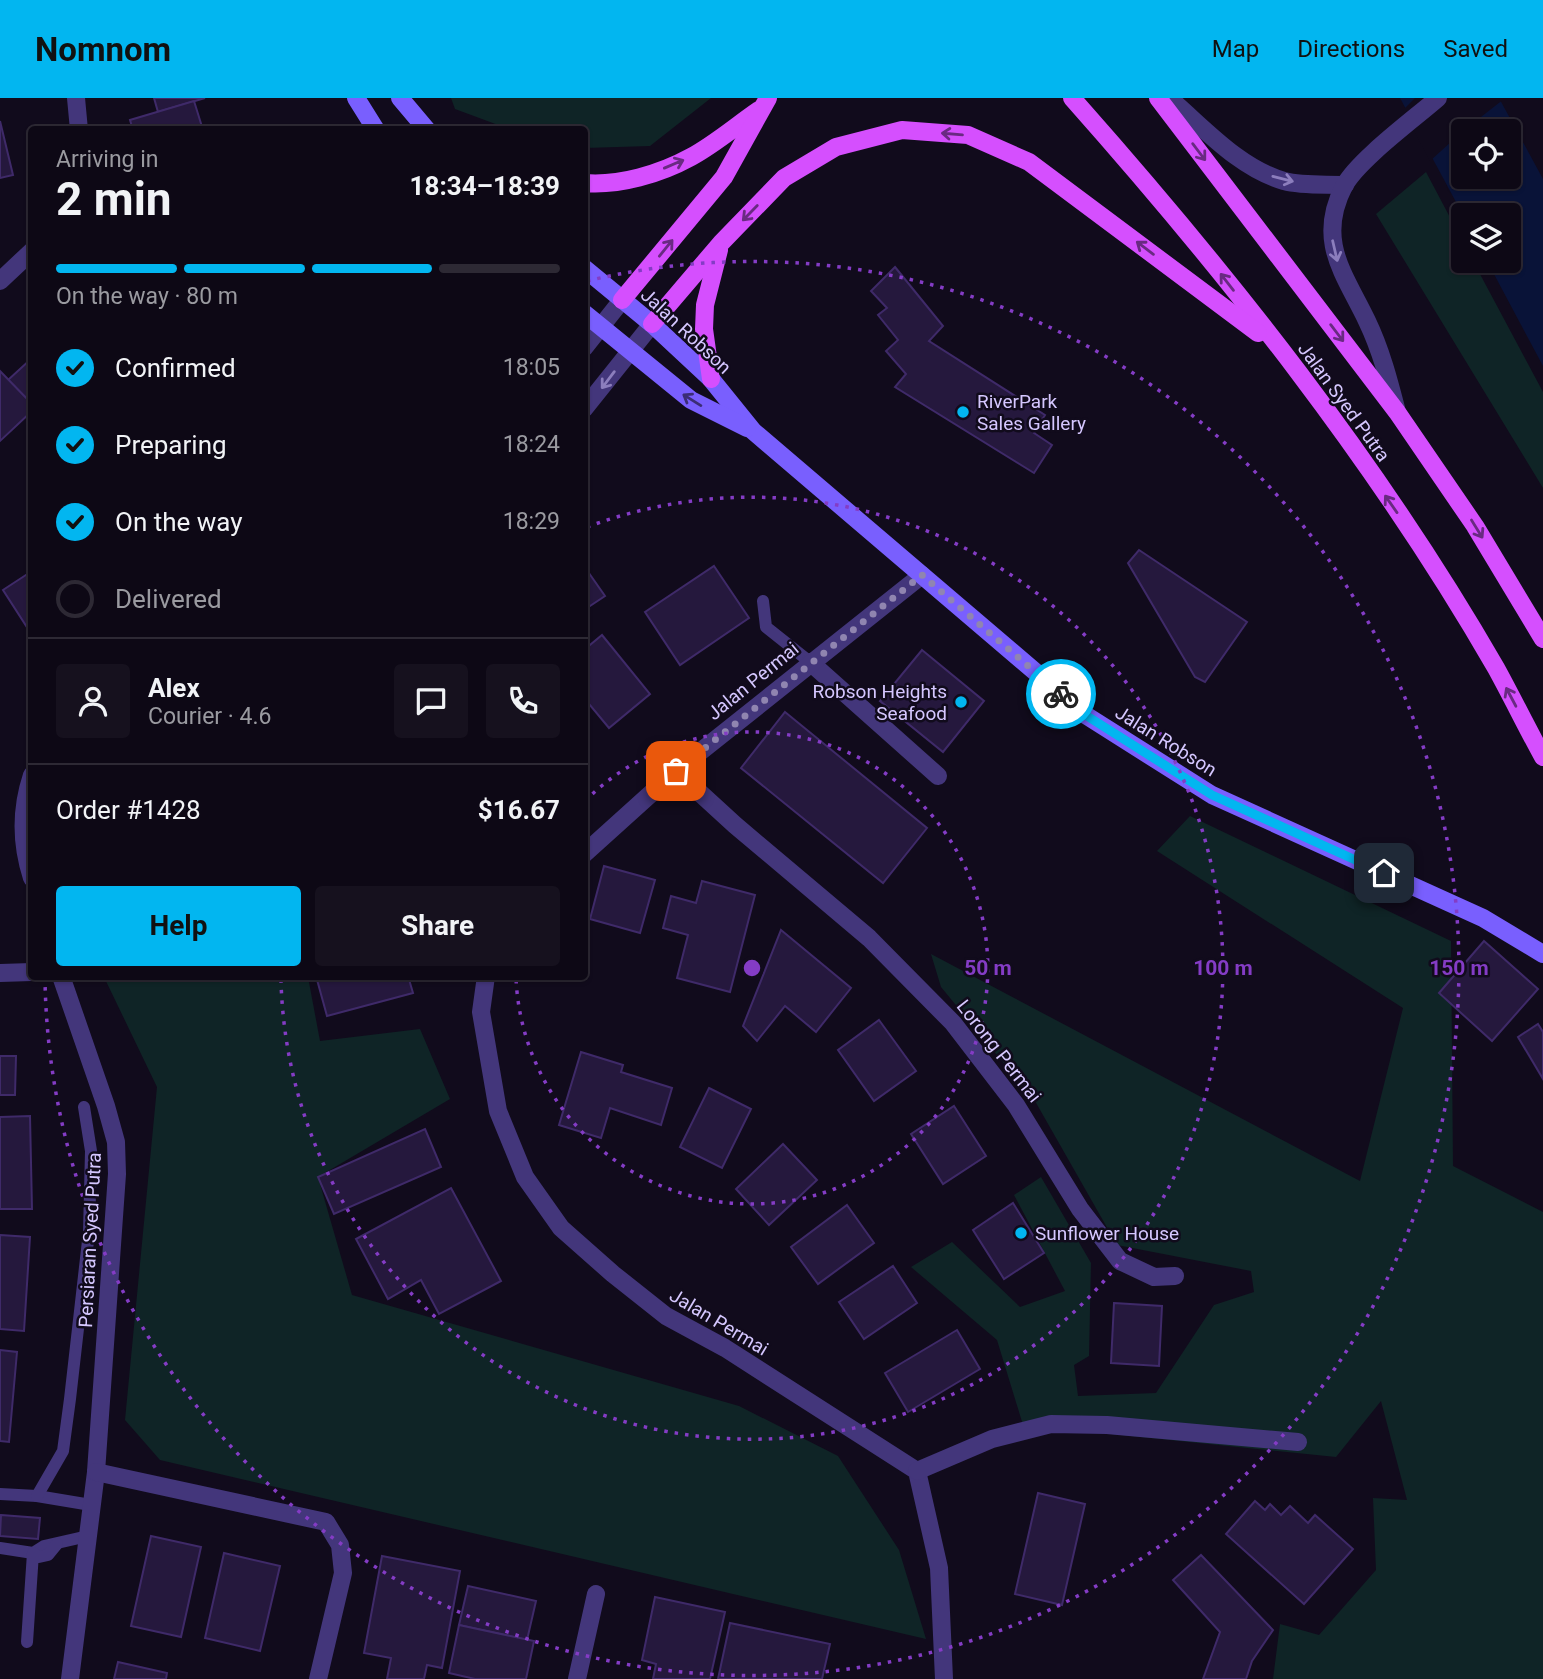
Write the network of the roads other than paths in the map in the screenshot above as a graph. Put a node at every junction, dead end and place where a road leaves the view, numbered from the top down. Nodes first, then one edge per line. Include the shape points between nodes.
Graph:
1 (76, 98) edge
2 (356, 98) edge
3 (400, 98) edge
4 (1072, 98) edge
5 (1158, 98) edge
6 (1169, 98) edge
7 (1437, 98) edge
8 (766, 102) edge
9 (79, 126) edge
10 (374, 126) edge
11 (423, 126) edge
12 (588, 183) edge
13 (1345, 185) junction
14 (721, 243) junction
15 (28, 255) edge
16 (588, 271) edge
17 (0, 281) edge
18 (622, 300) junction
19 (588, 316) edge
20 (652, 324) junction
21 (601, 327) junction
22 (588, 343) edge
23 (1278, 348) junction
24 (630, 351) junction
25 (711, 379) junction
26 (588, 404) edge
27 (1397, 412) junction
28 (753, 431) junction
29 (922, 575) junction
30 (763, 601) dead end
31 (1543, 639) edge
32 (810, 662) junction
33 (1543, 757) edge
34 (676, 771) junction
35 (938, 776) dead end
36 (28, 786) edge
37 (588, 850) edge
38 (28, 855) edge
39 (1543, 954) edge
40 (28, 972) edge
41 (0, 973) edge
42 (62, 980) edge
43 (485, 980) edge
44 (84, 1107) dead end
45 (1175, 1276) dead end
46 (1298, 1442) dead end
47 (917, 1471) junction
48 (96, 1472) junction
49 (0, 1494) edge
50 (37, 1496) junction
51 (90, 1505) junction
52 (88, 1536) junction
53 (0, 1548) edge
54 (33, 1553) junction
55 (596, 1594) dead end
56 (27, 1642) dead end
57 (947, 1678) edge
58 (70, 1679) edge
59 (318, 1679) edge
60 (577, 1679) edge

1 - 9 street
2 - 10 main road
3 - 11 main road
23 -> 4 main road, Jalan Syed Putra via 1164,202
5 -> 27 main road, Jalan Syed Putra
6 -> 13 street via 1261,173 1287,182
7 - 13 street
12 -> 8 main road via 648,175 691,157
18 -> 8 main road via 724,177
13 -> 27 street via 1331,232 1334,254 1384,361
14 - 20 main road
23 -> 14 main road via 1029,162 968,135 902,130 836,147 784,178
14 - 25 main road via 705,305
15 - 17 street
16 - 18 main road, Jalan Robson
18 - 20 main road, Jalan Robson
18 - 21 street
19 - 21 main road, Jalan Robson
20 - 24 street
20 - 25 main road, Jalan Robson
21 - 22 street
21 - 24 main road, Jalan Robson
33 -> 23 main road, Jalan Syed Putra via 1496,668 1417,542 1334,420
24 -> 26 street
28 -> 24 main road, Jalan Robson via 691,400
25 - 28 main road, Jalan Robson
27 -> 31 main road, Jalan Syed Putra via 1475,526
28 - 29 main road, Jalan Robson
29 - 32 street, Jalan Permai
29 - 39 main road, Jalan Robson via 1087,716 1212,795 1483,918
30 - 32 lane via 766,627
32 - 34 street, Jalan Permai
32 - 35 street
34 - 37 street, Jalan Permai
34 - 45 street, Lorong Permai via 869,938 953,1023 1016,1105 1080,1209 1120,1261 1154,1277
36 - 38 street via 23,827
40 - 41 street
42 - 48 street, Persiaran Syed Putra via 116,1142
43 - 47 street, Jalan Permai via 481,1012 498,1111 525,1177 561,1228 666,1316 725,1348
44 - 50 lane via 91,1151 89,1232 75,1359 63,1451
46 - 47 street via 1051,1424 992,1439
47 - 57 street via 939,1568
48 - 51 street, Persiaran Syed Putra
48 - 59 street via 326,1522 341,1545 344,1573
49 - 50 lane
50 - 51 lane
51 - 52 street, Persiaran Syed Putra
52 - 54 lane
52 - 58 street, Persiaran Syed Putra
53 - 54 lane
54 - 56 lane
55 - 60 street

